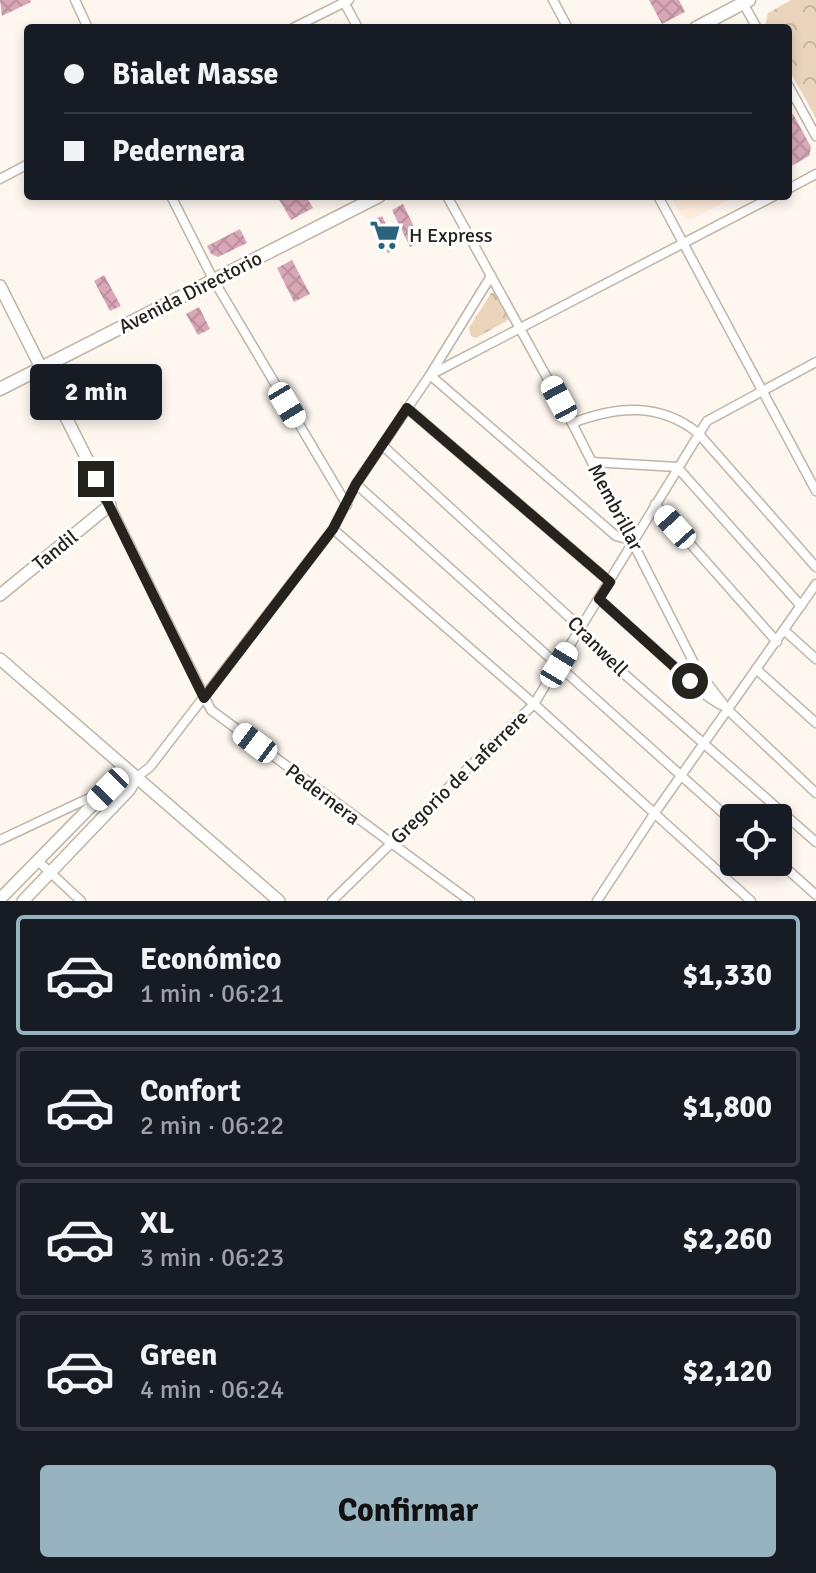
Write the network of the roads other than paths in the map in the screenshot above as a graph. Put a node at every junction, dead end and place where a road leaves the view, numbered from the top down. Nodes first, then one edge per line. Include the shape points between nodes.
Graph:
1 (75, 0) edge
2 (553, 0) edge
3 (345, 1) edge
4 (744, 1) edge
5 (86, 24) edge
6 (301, 24) edge
7 (356, 24) edge
8 (566, 24) edge
9 (703, 24) edge
10 (755, 24) edge
11 (792, 92) edge
12 (816, 136) edge
13 (24, 166) edge
14 (816, 174) edge
15 (0, 179) edge
16 (792, 187) edge
17 (173, 200) edge
18 (371, 200) edge
19 (449, 200) edge
20 (660, 200) edge
21 (766, 200) edge
22 (684, 244) junction
23 (491, 276) junction
24 (213, 279) junction
25 (0, 286) edge
26 (521, 328) junction
27 (816, 362) edge
28 (39, 368) junction
29 (430, 375) junction
30 (0, 389) edge
31 (763, 391) junction
32 (407, 408) junction
33 (572, 423) junction
34 (698, 433) junction
35 (382, 445) junction
36 (592, 462) junction
37 (677, 467) junction
38 (356, 484) junction
39 (816, 491) edge
40 (655, 504) junction
41 (110, 505) junction
42 (347, 505) junction
43 (333, 529) junction
44 (634, 541) junction
45 (816, 567) edge
46 (610, 582) junction
47 (814, 590) edge
48 (0, 595) edge
49 (599, 599) junction
50 (801, 606) junction
51 (581, 628) junction
52 (785, 631) junction
53 (777, 642) junction
54 (0, 659) edge
55 (816, 659) edge
56 (559, 665) junction
57 (756, 669) junction
58 (204, 698) junction
59 (534, 704) junction
60 (728, 710) junction
61 (816, 723) edge
62 (705, 744) junction
63 (681, 776) junction
64 (137, 777) junction
65 (108, 789) junction
66 (816, 793) edge
67 (720, 811) edge
68 (654, 814) junction
69 (0, 840) edge
70 (816, 842) edge
71 (390, 845) junction
72 (38, 861) junction
73 (50, 873) junction
74 (792, 874) edge
75 (814, 895) edge
76 (0, 899) edge
77 (23, 901) edge
78 (81, 901) edge
79 (279, 901) edge
80 (332, 901) edge
81 (470, 901) edge
82 (597, 901) edge
83 (751, 901) edge

1 - 5 street
2 - 8 street
3 - 6 street
3 - 7 street
4 - 9 main road
4 - 10 street
11 - 12 street
13 - 15 street
14 - 16 street
17 - 24 street
18 - 24 main road, Avenida Directorio
19 - 23 street, Membrillar
20 - 22 street
21 - 22 street
22 - 26 street
22 - 31 street
23 - 26 street, Membrillar
23 - 29 street
24 - 28 main road, Avenida Directorio
24 - 42 street
25 - 28 street, Pedernera
26 - 29 street
26 - 33 street, Membrillar
27 - 31 street, Gregorio de Laferrere
28 - 30 main road, Avenida Directorio
28 - 41 street, Pedernera
29 - 32 street
29 - 44 street via 616,536
31 - 34 street, Gregorio de Laferrere via 707,421
31 - 39 street
32 - 35 street
32 - 46 street
33 - 34 street via 630,410 665,413
33 - 36 street, Membrillar
34 - 37 street, Gregorio de Laferrere
34 - 45 street
35 - 38 street
35 - 51 street, Cranwell
36 - 37 street
36 - 44 street, Membrillar
37 - 40 street, Gregorio de Laferrere
37 - 50 street
38 - 42 street
38 - 56 street
40 - 44 street, Gregorio de Laferrere
40 - 53 street
41 - 48 street, Tandil
41 - 58 street, Pedernera
42 - 43 street
43 - 58 street
43 - 59 street
44 - 46 street, Gregorio de Laferrere
44 - 60 street, Membrillar via 698,671
46 - 49 street, Gregorio de Laferrere
47 - 50 street
49 - 51 street, Gregorio de Laferrere
49 - 60 street
50 - 52 street
51 - 56 street, Gregorio de Laferrere
51 - 62 street, Cranwell via 589,643
52 - 53 street
52 - 55 street
53 - 57 street
54 - 64 street
56 - 59 street, Gregorio de Laferrere
56 - 63 street
57 - 60 street
57 - 61 street
58 - 64 street
58 - 71 street, Pedernera via 211,710
59 - 68 street
59 - 71 street, Gregorio de Laferrere
60 - 62 street
60 - 66 street, Membrillar
62 - 63 street
62 - 70 street, Cranwell
63 - 67 street
63 - 68 street
64 - 65 street
64 - 73 street
64 - 79 street
65 - 69 street
65 - 72 street
68 - 82 street
68 - 83 street
71 - 80 street, Gregorio de Laferrere
71 - 81 street, Pedernera
72 - 73 street
72 - 76 street
73 - 77 street
73 - 78 street
74 - 75 street

